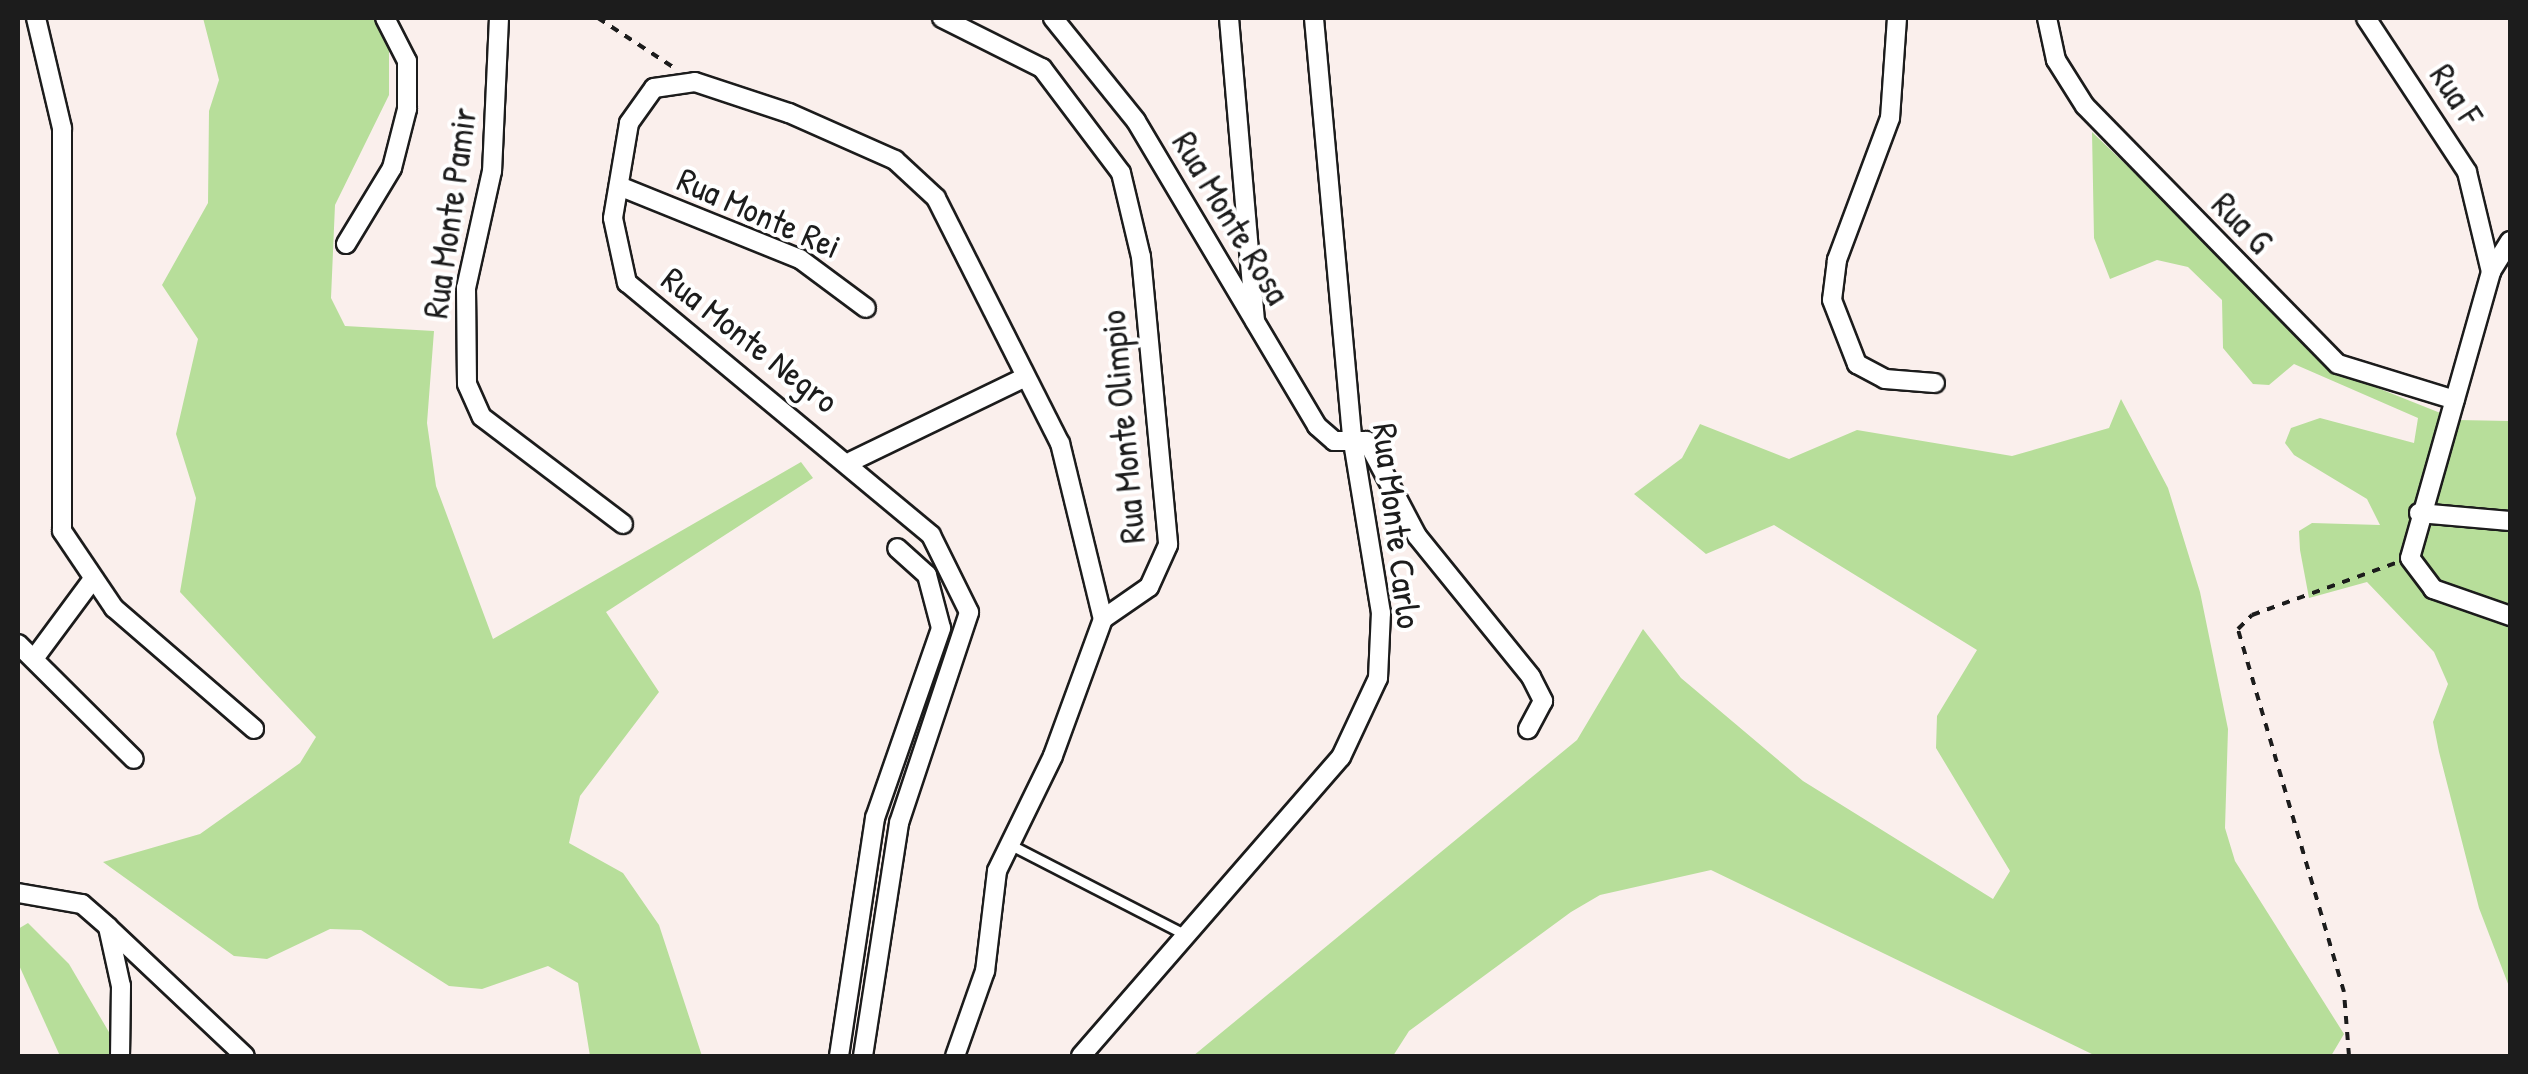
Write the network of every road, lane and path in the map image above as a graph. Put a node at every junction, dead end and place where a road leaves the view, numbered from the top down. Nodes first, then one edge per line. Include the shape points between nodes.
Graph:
1 (36, 18) edge
2 (384, 18) edge
3 (499, 18) edge
4 (598, 18) edge
5 (942, 18) edge
6 (1053, 18) edge
7 (1228, 18) edge
8 (1314, 18) edge
9 (1897, 18) edge
10 (2048, 18) edge
11 (2366, 18) edge
12 (994, 26) edge
13 (695, 82) junction
14 (620, 186) junction
15 (2510, 241) edge
16 (346, 244) dead end
17 (2491, 272) junction
18 (866, 308) dead end
19 (1255, 322) junction
20 (1024, 378) junction
21 (1935, 383) dead end
22 (2455, 400) junction
23 (1352, 436) junction
24 (852, 461) junction
25 (2419, 512) junction
26 (2510, 521) edge
27 (623, 524) dead end
28 (897, 548) dead end
29 (2410, 558) junction
30 (90, 583) junction
31 (2510, 616) edge
32 (1103, 619) junction
33 (18, 644) edge
34 (36, 656) junction
35 (254, 729) dead end
36 (1528, 729) dead end
37 (134, 759) dead end
38 (1010, 845) junction
39 (18, 893) edge
40 (108, 927) junction
41 (1184, 934) junction
42 (120, 1056) edge
43 (245, 1056) edge
44 (839, 1056) edge
45 (863, 1056) edge
46 (956, 1056) edge
47 (1080, 1056) edge
48 (2349, 1056) edge

1 - 30 street via 62,128 62,531
2 - 16 street via 407,61 407,110 392,168
3 - 27 street, Rua Monte Pamir via 492,171 466,288 467,384 482,417
4 - 13 path
5 - 12 street
6 - 19 street, Rua Monte Rosa via 1128,109
7 - 19 street
8 - 23 street, Rua Monte Carlo
9 - 21 street via 1894,100 1837,260 1832,300 1857,364 1885,378
10 - 22 street, Rua G via 2056,60 2084,106 2338,364
11 - 17 street, Rua F via 2467,172
12 - 32 street, Rua Monte Olimpio via 1067,94 1105,144 1132,208 1168,546 1150,586
13 - 14 street, Rua Monte Negro via 654,88 638,106
13 - 20 street via 789,114 914,174 956,225
14 - 18 street, Rua Monte Rei via 800,259
14 - 24 street, Rua Monte Negro via 612,238 627,282
15 - 17 street
17 - 22 street
19 - 23 street, Rua Monte Rosa via 1322,433
20 - 24 street
20 - 32 street via 1069,468
22 - 25 street
23 - 36 street via 1368,440 1417,536 1540,691
23 - 41 street, Rua Monte Carlo via 1381,613 1370,703 1341,756
24 - 45 street, Rua Monte Negro via 931,535 969,612 899,823
25 - 26 street
25 - 29 street
28 - 44 street via 927,575 941,628 875,818
29 - 31 street via 2433,589
29 - 48 path via 2239,624 2344,992
30 - 34 street
30 - 35 street
32 - 38 street
33 - 34 street
34 - 37 street
38 - 41 lane
38 - 46 street
39 - 40 street via 82,904
40 - 42 street via 120,986
40 - 43 street
41 - 47 street, Rua Monte Carlo

